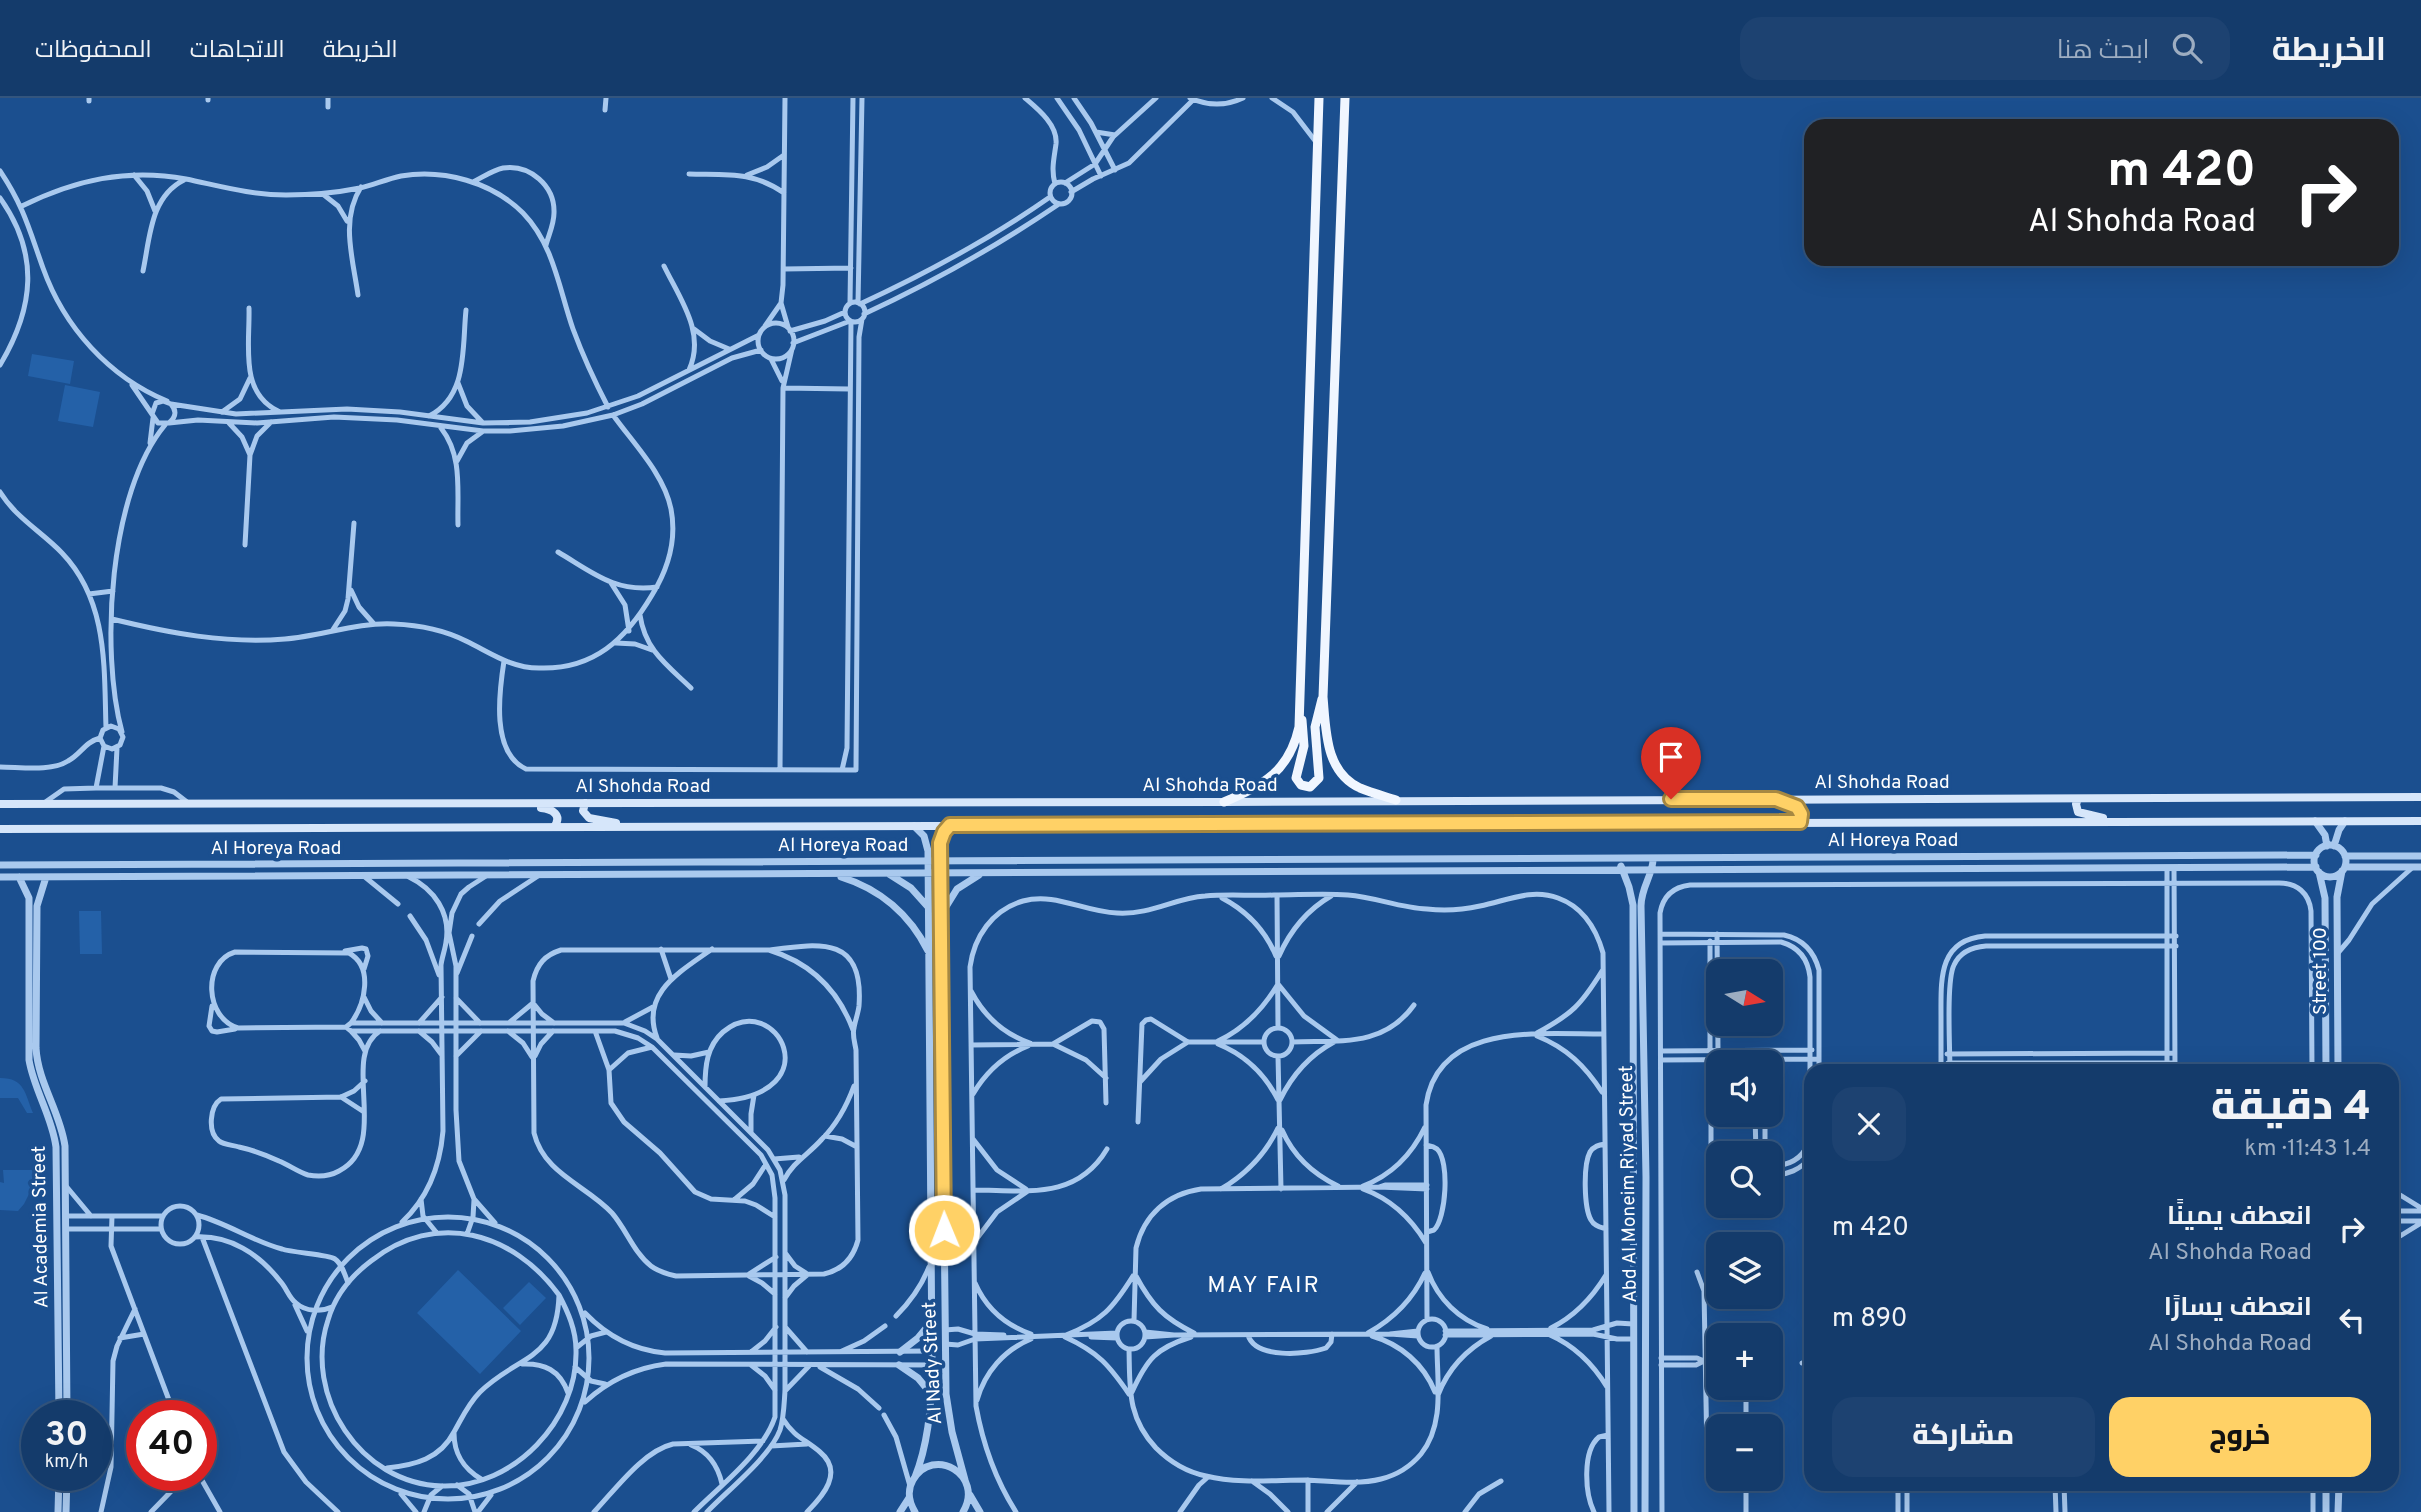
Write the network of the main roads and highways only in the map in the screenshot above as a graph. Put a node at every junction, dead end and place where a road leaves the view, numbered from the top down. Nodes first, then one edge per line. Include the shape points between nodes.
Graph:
1 (1319, 98) edge
2 (1345, 98) edge
3 (1323, 697) junction
4 (1300, 715) junction
5 (2421, 797) edge
6 (1776, 799) junction
7 (2078, 799) junction
8 (1396, 800) junction
9 (1224, 802) junction
10 (585, 803) junction
11 (0, 804) edge
12 (526, 804) junction
13 (2111, 821) junction
14 (2421, 821) edge
15 (1800, 822) junction
16 (554, 827) junction
17 (623, 827) junction
18 (0, 829) edge

1 - 4 main road
2 - 3 main road
3 - 4 main road via 1315,726 1319,778 1310,787 1296,778 1305,740
3 - 8 main road via 1329,748 1339,772 1359,788
4 - 9 main road via 1292,751 1278,771 1259,786
5 - 7 main road, Al Shohda Road
6 - 7 main road, Al Shohda Road
6 - 8 main road, Al Shohda Road
6 - 15 main road via 1797,807
7 - 13 main road via 2080,813
8 - 9 main road, Al Shohda Road
9 - 10 main road, Al Shohda Road
10 - 12 main road, Al Shohda Road
10 - 17 main road via 586,816
11 - 12 main road, Al Shohda Road
12 - 16 main road via 555,811 558,821
13 - 14 main road, Al Shohda Road
13 - 15 main road, Al Shohda Road
15 - 17 main road, Al Shohda Road
16 - 17 main road, Al Shohda Road
16 - 18 main road, Al Shohda Road

